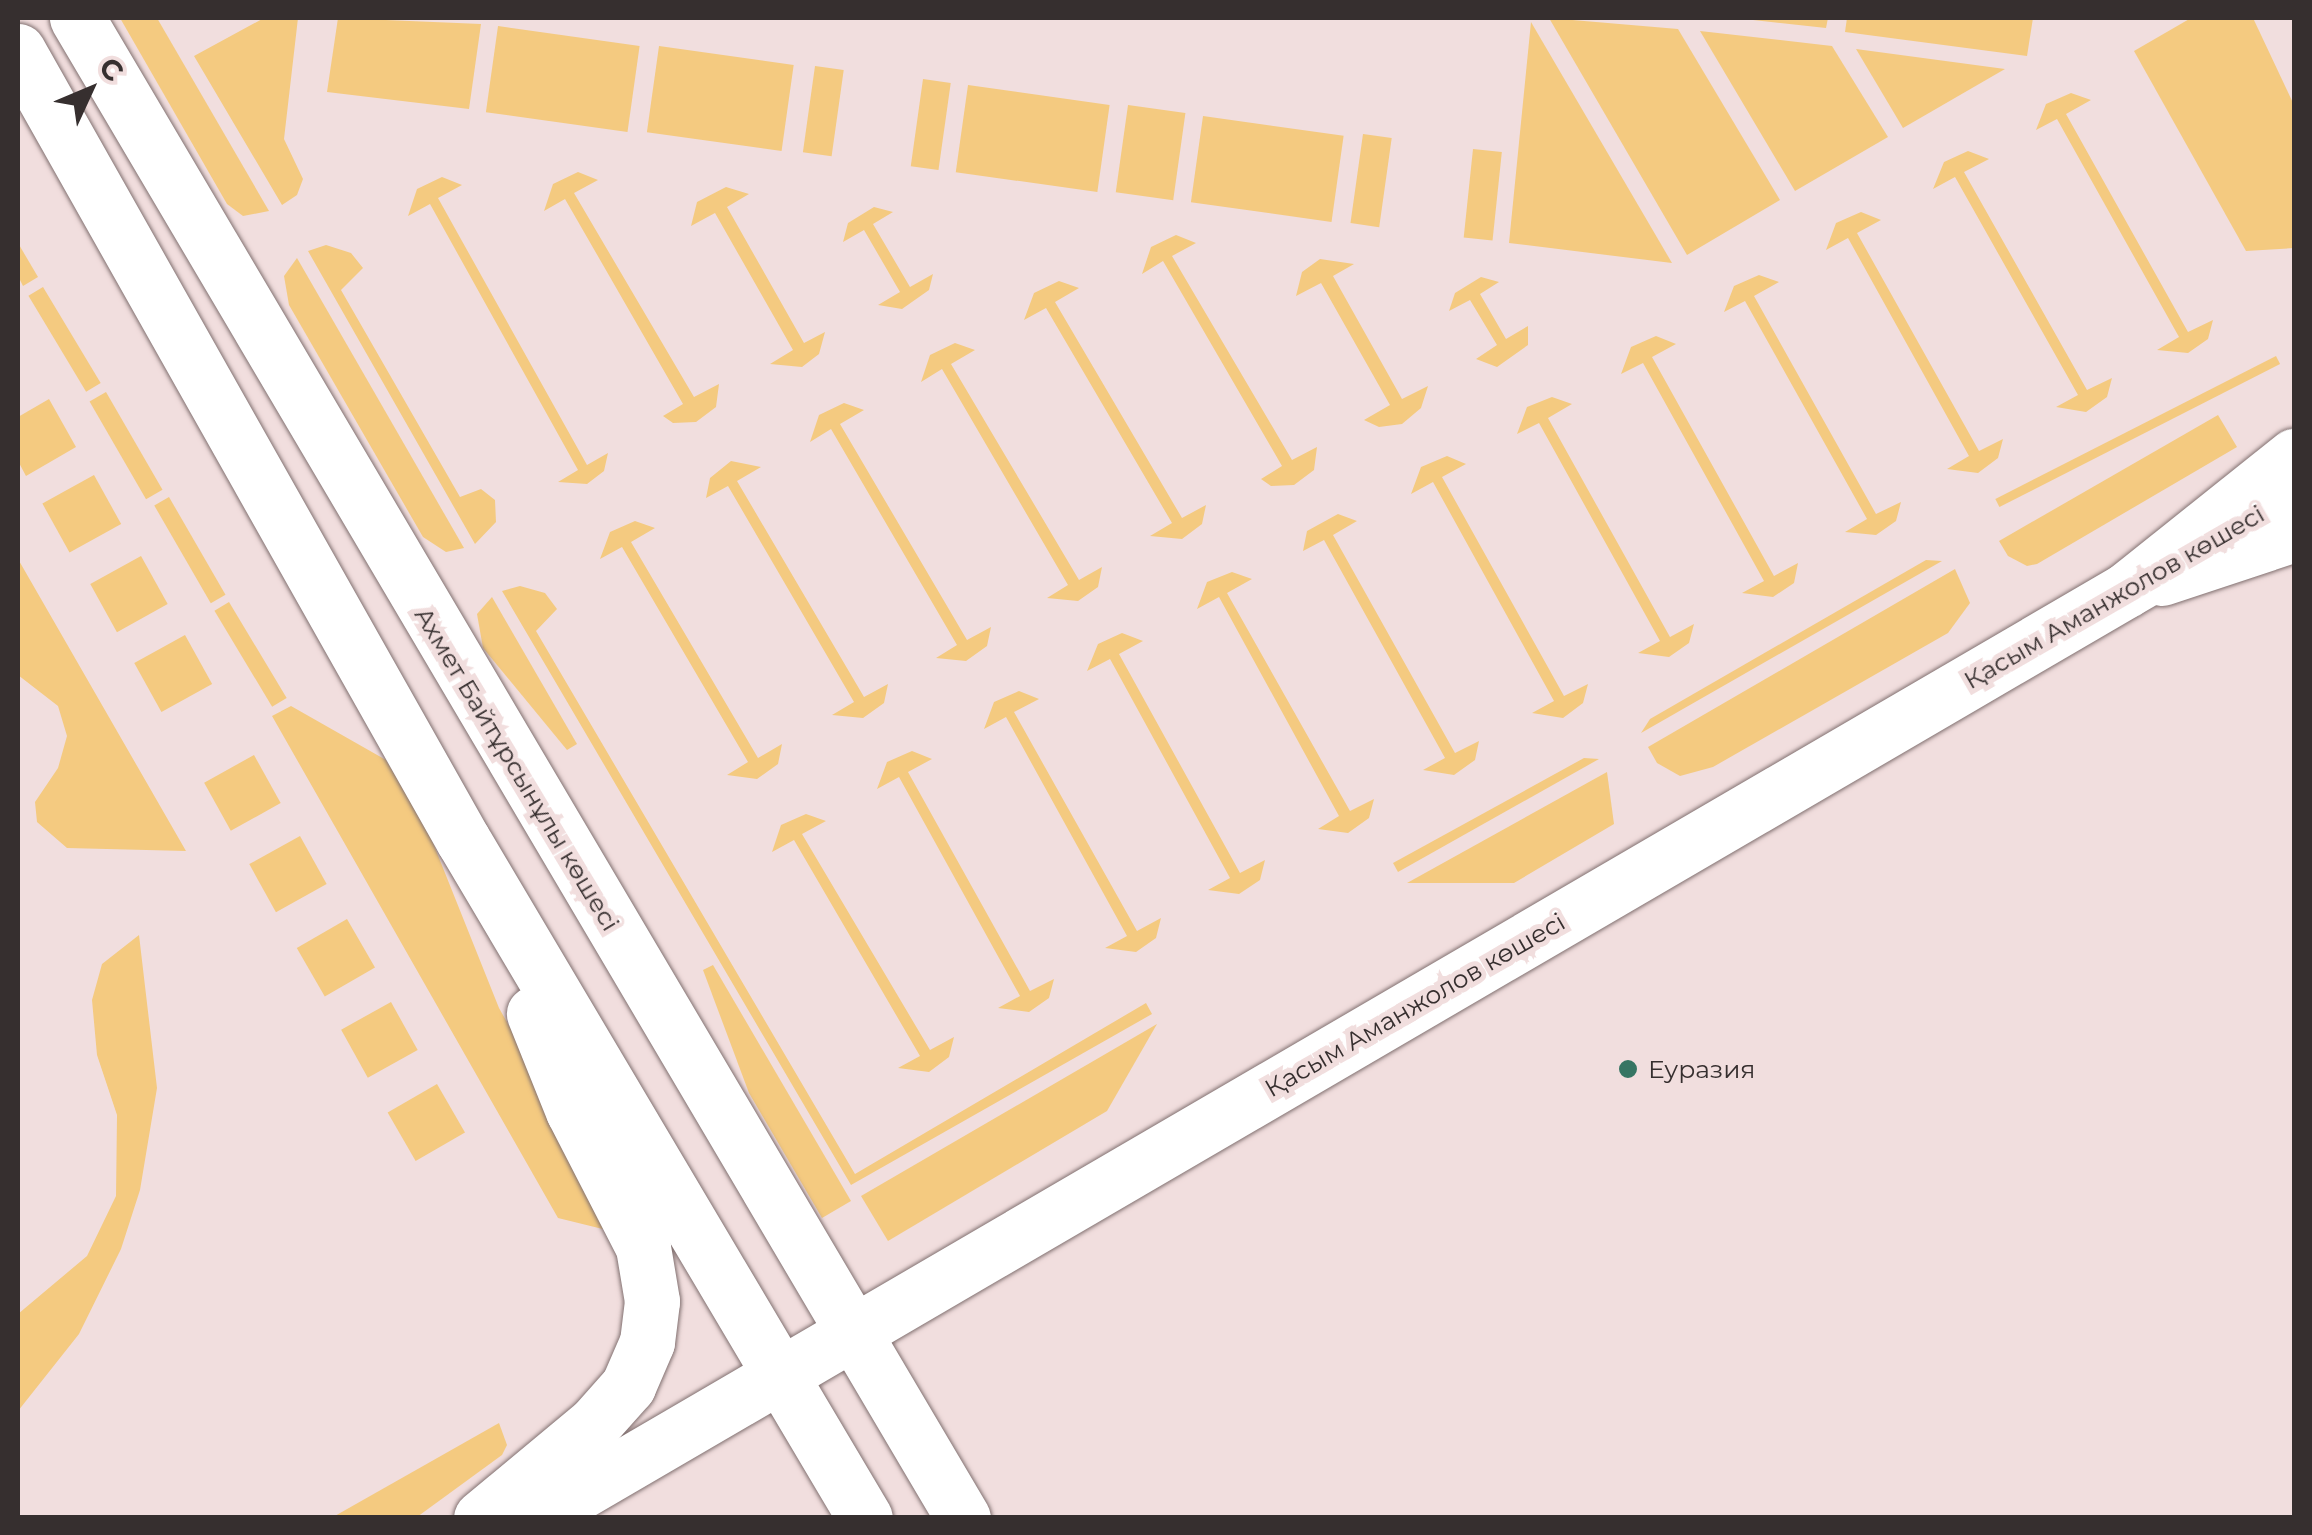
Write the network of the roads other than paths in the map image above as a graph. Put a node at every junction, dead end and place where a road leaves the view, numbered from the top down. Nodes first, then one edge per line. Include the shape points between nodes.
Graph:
1 (77, 18) edge
2 (18, 51) edge
3 (2294, 456) edge
4 (2294, 492) edge
5 (2294, 534) edge
6 (2126, 590) junction
7 (462, 840) junction
8 (855, 1331) junction
9 (782, 1373) junction
10 (481, 1518) edge
11 (534, 1518) edge
12 (865, 1518) edge
13 (963, 1518) edge

1 - 8 street, Ахмет Байтұрсынұлы көшесі
2 - 7 street
3 - 6 street
4 - 6 street, Қасым Аманжолов көшесі
5 - 6 street
6 - 8 street, Қасым Аманжолов көшесі
7 - 9 street
7 - 10 street via 573,1111 643,1247 652,1301 647,1342 628,1386 595,1423
8 - 9 street, Қасым Аманжолов көшесі
8 - 13 street, Ахмет Байтұрсынұлы көшесі
9 - 11 street, Қасым Аманжолов көшесі
9 - 12 street

